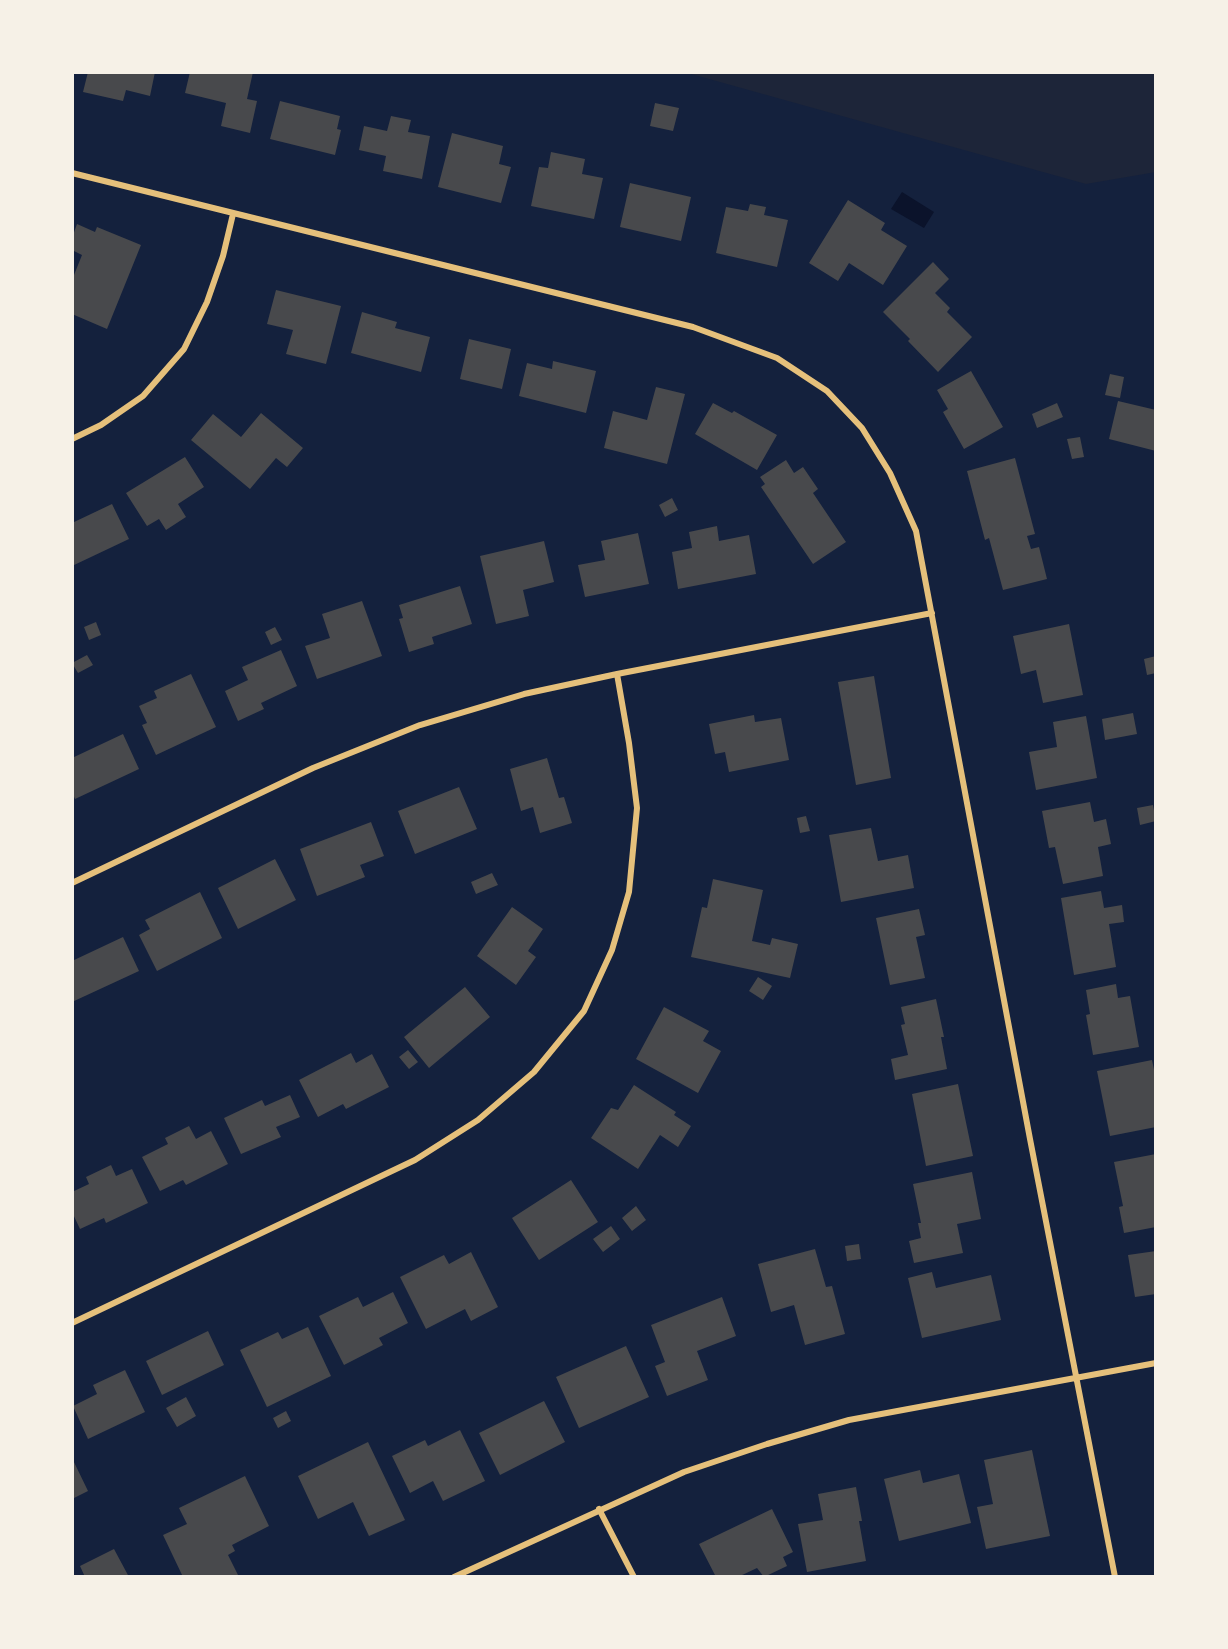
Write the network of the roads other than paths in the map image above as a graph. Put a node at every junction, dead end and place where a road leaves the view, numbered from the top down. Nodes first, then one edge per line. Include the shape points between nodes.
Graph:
1 (72, 173) edge
2 (233, 214) junction
3 (72, 439) edge
4 (932, 613) junction
5 (617, 674) junction
6 (72, 884) edge
7 (72, 1323) edge
8 (1156, 1362) edge
9 (1077, 1377) junction
10 (599, 1509) junction
11 (454, 1577) edge
12 (634, 1577) edge
13 (1115, 1577) edge

1 - 2 street
2 - 3 street via 207,302 184,349 143,396 101,425
2 - 4 street via 693,327 777,358 827,391 862,428 891,473 916,531
4 - 5 street
4 - 9 street
5 - 6 street via 524,694 420,725 313,768
5 - 7 street via 637,808 629,892 612,950 584,1011 534,1072 478,1120 415,1160
8 - 9 street
9 - 10 street via 849,1420 684,1472
9 - 13 street
10 - 11 street
10 - 12 street

